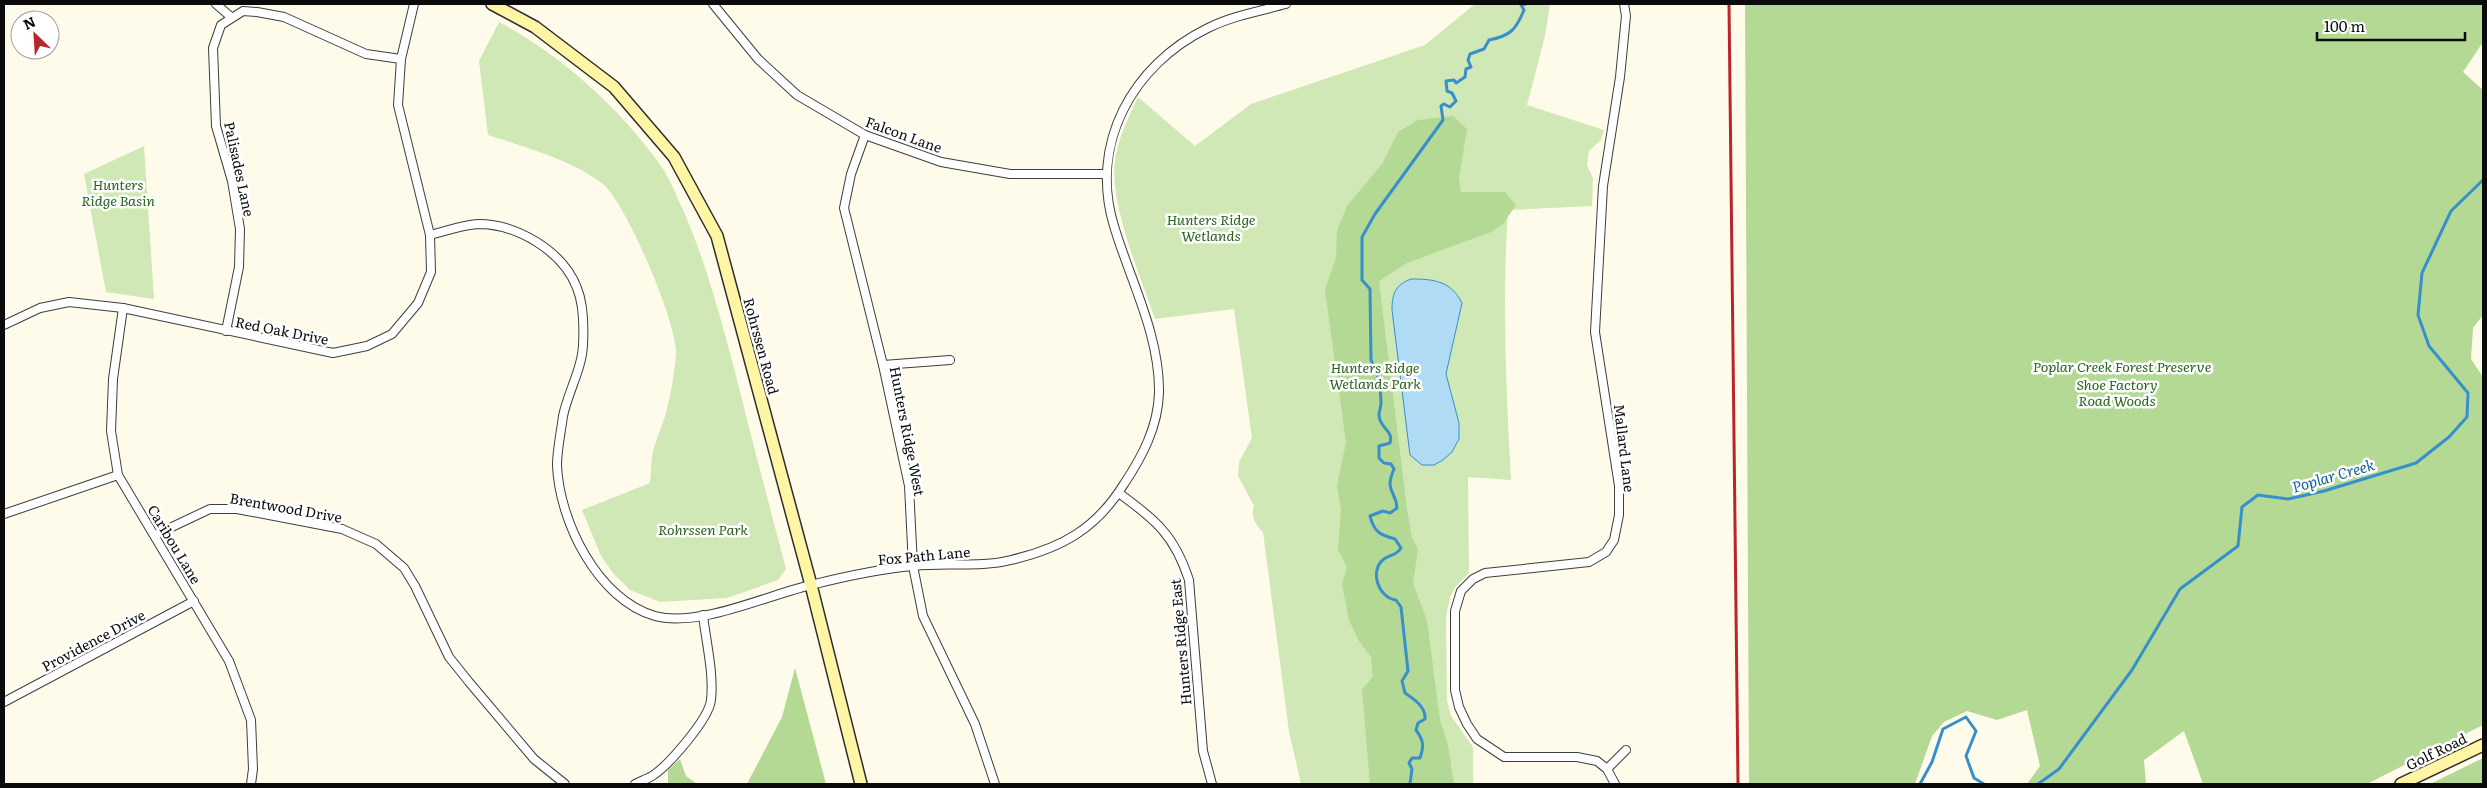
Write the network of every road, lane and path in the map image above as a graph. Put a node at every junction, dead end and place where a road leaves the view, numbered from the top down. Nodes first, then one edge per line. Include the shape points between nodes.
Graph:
1 (216, 4) edge
2 (414, 4) edge
3 (492, 4) edge
4 (713, 4) edge
5 (1286, 4) edge
6 (1624, 4) edge
7 (231, 17) junction
8 (401, 59) junction
9 (865, 135) junction
10 (1106, 174) junction
11 (430, 235) junction
12 (123, 308) junction
13 (4, 325) edge
14 (226, 331) junction
15 (950, 360) dead end
16 (883, 365) junction
17 (118, 475) junction
18 (1119, 493) junction
19 (4, 514) edge
20 (155, 535) junction
21 (913, 566) junction
22 (811, 585) junction
23 (194, 601) junction
24 (703, 615) junction
25 (4, 702) edge
26 (2483, 745) edge
27 (1626, 750) dead end
28 (1607, 769) junction
29 (251, 784) edge
30 (565, 784) edge
31 (635, 784) edge
32 (861, 784) edge
33 (995, 784) edge
34 (1212, 784) edge
35 (1615, 784) edge
36 (2401, 784) edge

1 - 7 street
2 - 8 street, Red Oak Drive
3 - 22 street, Rohrssen Road via 535,27 614,87 674,157 717,236
4 - 9 street, Falcon Lane via 758,58 797,95
5 - 10 street, Fox Path Lane via 1210,27 1189,39 1153,68 1131,95 1119,118 1111,139
6 - 28 street, Mallard Lane via 1626,16 1620,77 1603,186 1595,332 1619,486 1619,515 1614,540 1606,552 1589,562 1486,573 1461,590 1455,611 1455,690 1459,707 1477,739 1504,757 1577,757 1597,761
7 - 8 street via 243,11 284,17 366,54
7 - 14 street, Palisades Lane via 221,24 212,48 216,126 232,181 240,229 239,267
8 - 11 street, Red Oak Drive via 398,105
9 - 10 street, Falcon Lane via 941,162 1010,174
9 - 16 street, Hunters Ridge West via 851,174 844,208
10 - 18 street, Fox Path Lane via 1113,224 1150,333 1159,392 1157,414 1147,446
11 - 14 street, Red Oak Drive via 431,272 418,303 392,334 367,346 333,353
11 - 24 street, Fox Path Lane via 482,224 510,230 532,238 570,273 579,292 583,351 564,412 557,462 567,517 602,580 625,603 654,616 684,619
12 - 13 street, Red Oak Drive via 68,302 40,308
12 - 14 street, Red Oak Drive
12 - 17 street, Caribou Lane via 113,379 111,431
15 - 16 street
16 - 21 street, Hunters Ridge West via 909,486
17 - 19 street
17 - 20 street, Caribou Lane
18 - 21 street, Fox Path Lane via 1097,519 1074,537 1046,551 1005,562
18 - 34 street, Hunters Ridge East via 1164,529 1183,561 1189,580 1203,750
20 - 23 street, Caribou Lane
20 - 30 street, Brentwood Drive via 210,509 237,509 342,529 376,544 404,568 449,656 469,682 534,759
21 - 22 street, Fox Path Lane
21 - 33 street, Hunters Ridge West via 923,616 976,724
22 - 24 street, Fox Path Lane
22 - 32 street, Rohrssen Road
23 - 25 street, Providence Drive
23 - 29 street, Caribou Lane via 229,661 251,720
24 - 31 street via 712,684 711,703 702,723 682,746 654,775
26 - 36 street, Golf Road
27 - 28 street
28 - 35 street

